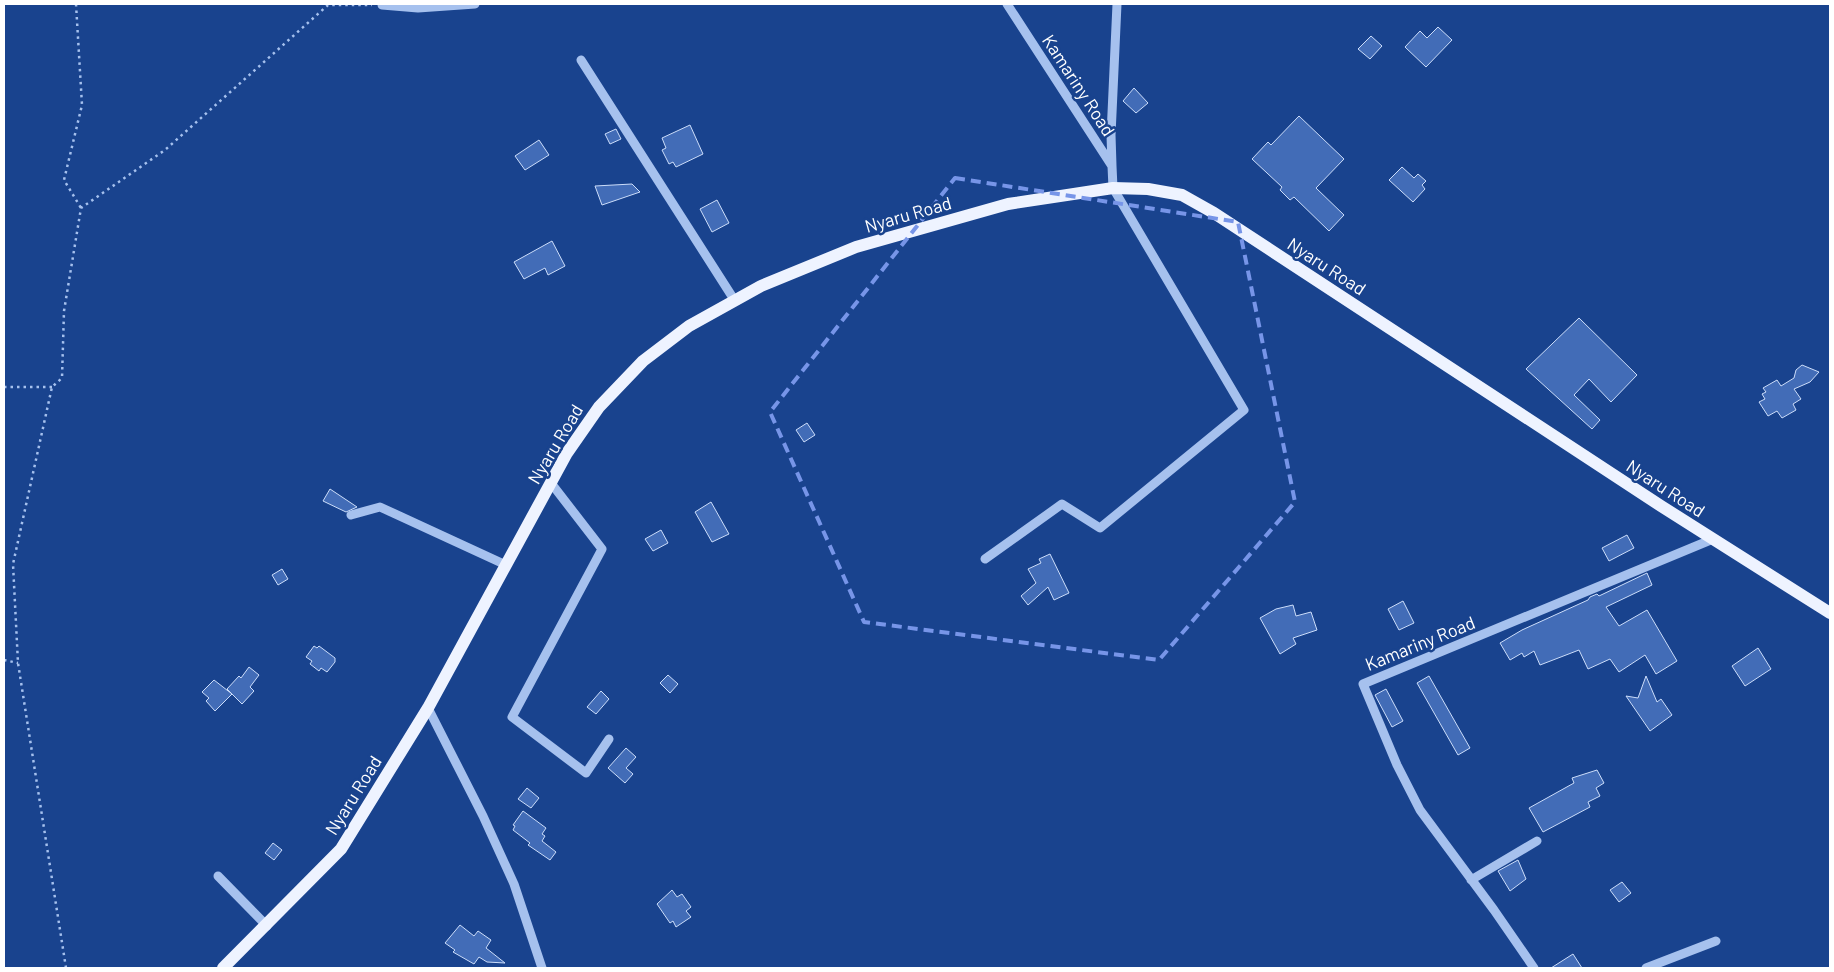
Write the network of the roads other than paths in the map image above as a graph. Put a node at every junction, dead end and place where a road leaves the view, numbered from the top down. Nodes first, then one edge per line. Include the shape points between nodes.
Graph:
1 (475, 4) edge
2 (1007, 4) edge
3 (1117, 4) edge
4 (382, 5) road end
5 (581, 60) dead end
6 (1112, 166) junction
7 (1113, 188) junction
8 (735, 301) junction
9 (551, 482) junction
10 (351, 515) dead end
11 (1713, 539) junction
12 (985, 559) dead end
13 (506, 565) junction
14 (1830, 613) edge
15 (428, 708) junction
16 (609, 739) dead end
17 (1538, 841) dead end
18 (218, 876) dead end
19 (1470, 880) junction
20 (267, 926) junction
21 (1716, 941) dead end
22 (223, 968) edge
23 (542, 968) edge
24 (1534, 968) edge
25 (1646, 968) edge

1 - 4 street via 418,8
2 - 6 street, Kamariny Road
3 - 6 street
5 - 8 street
6 - 7 street
7 - 8 main road, Nyaru Road via 1008,204 856,247 761,286
7 - 11 main road, Nyaru Road via 1148,189 1182,196 1214,213
7 - 12 street via 1244,410 1100,528 1062,504
8 - 9 main road, Nyaru Road via 689,326 643,361 599,406
9 - 13 main road, Nyaru Road
9 - 16 street via 602,549 512,717 586,773
10 - 13 street via 380,506
11 - 14 main road, Nyaru Road
11 - 19 street, Kamariny Road via 1363,684 1420,810
13 - 15 main road, Nyaru Road
15 - 20 main road, Nyaru Road via 341,849
15 - 23 street via 484,816 514,884
17 - 19 street
18 - 20 street
19 - 24 street, Kamariny Road
20 - 22 main road, Nyaru Road
21 - 25 street

